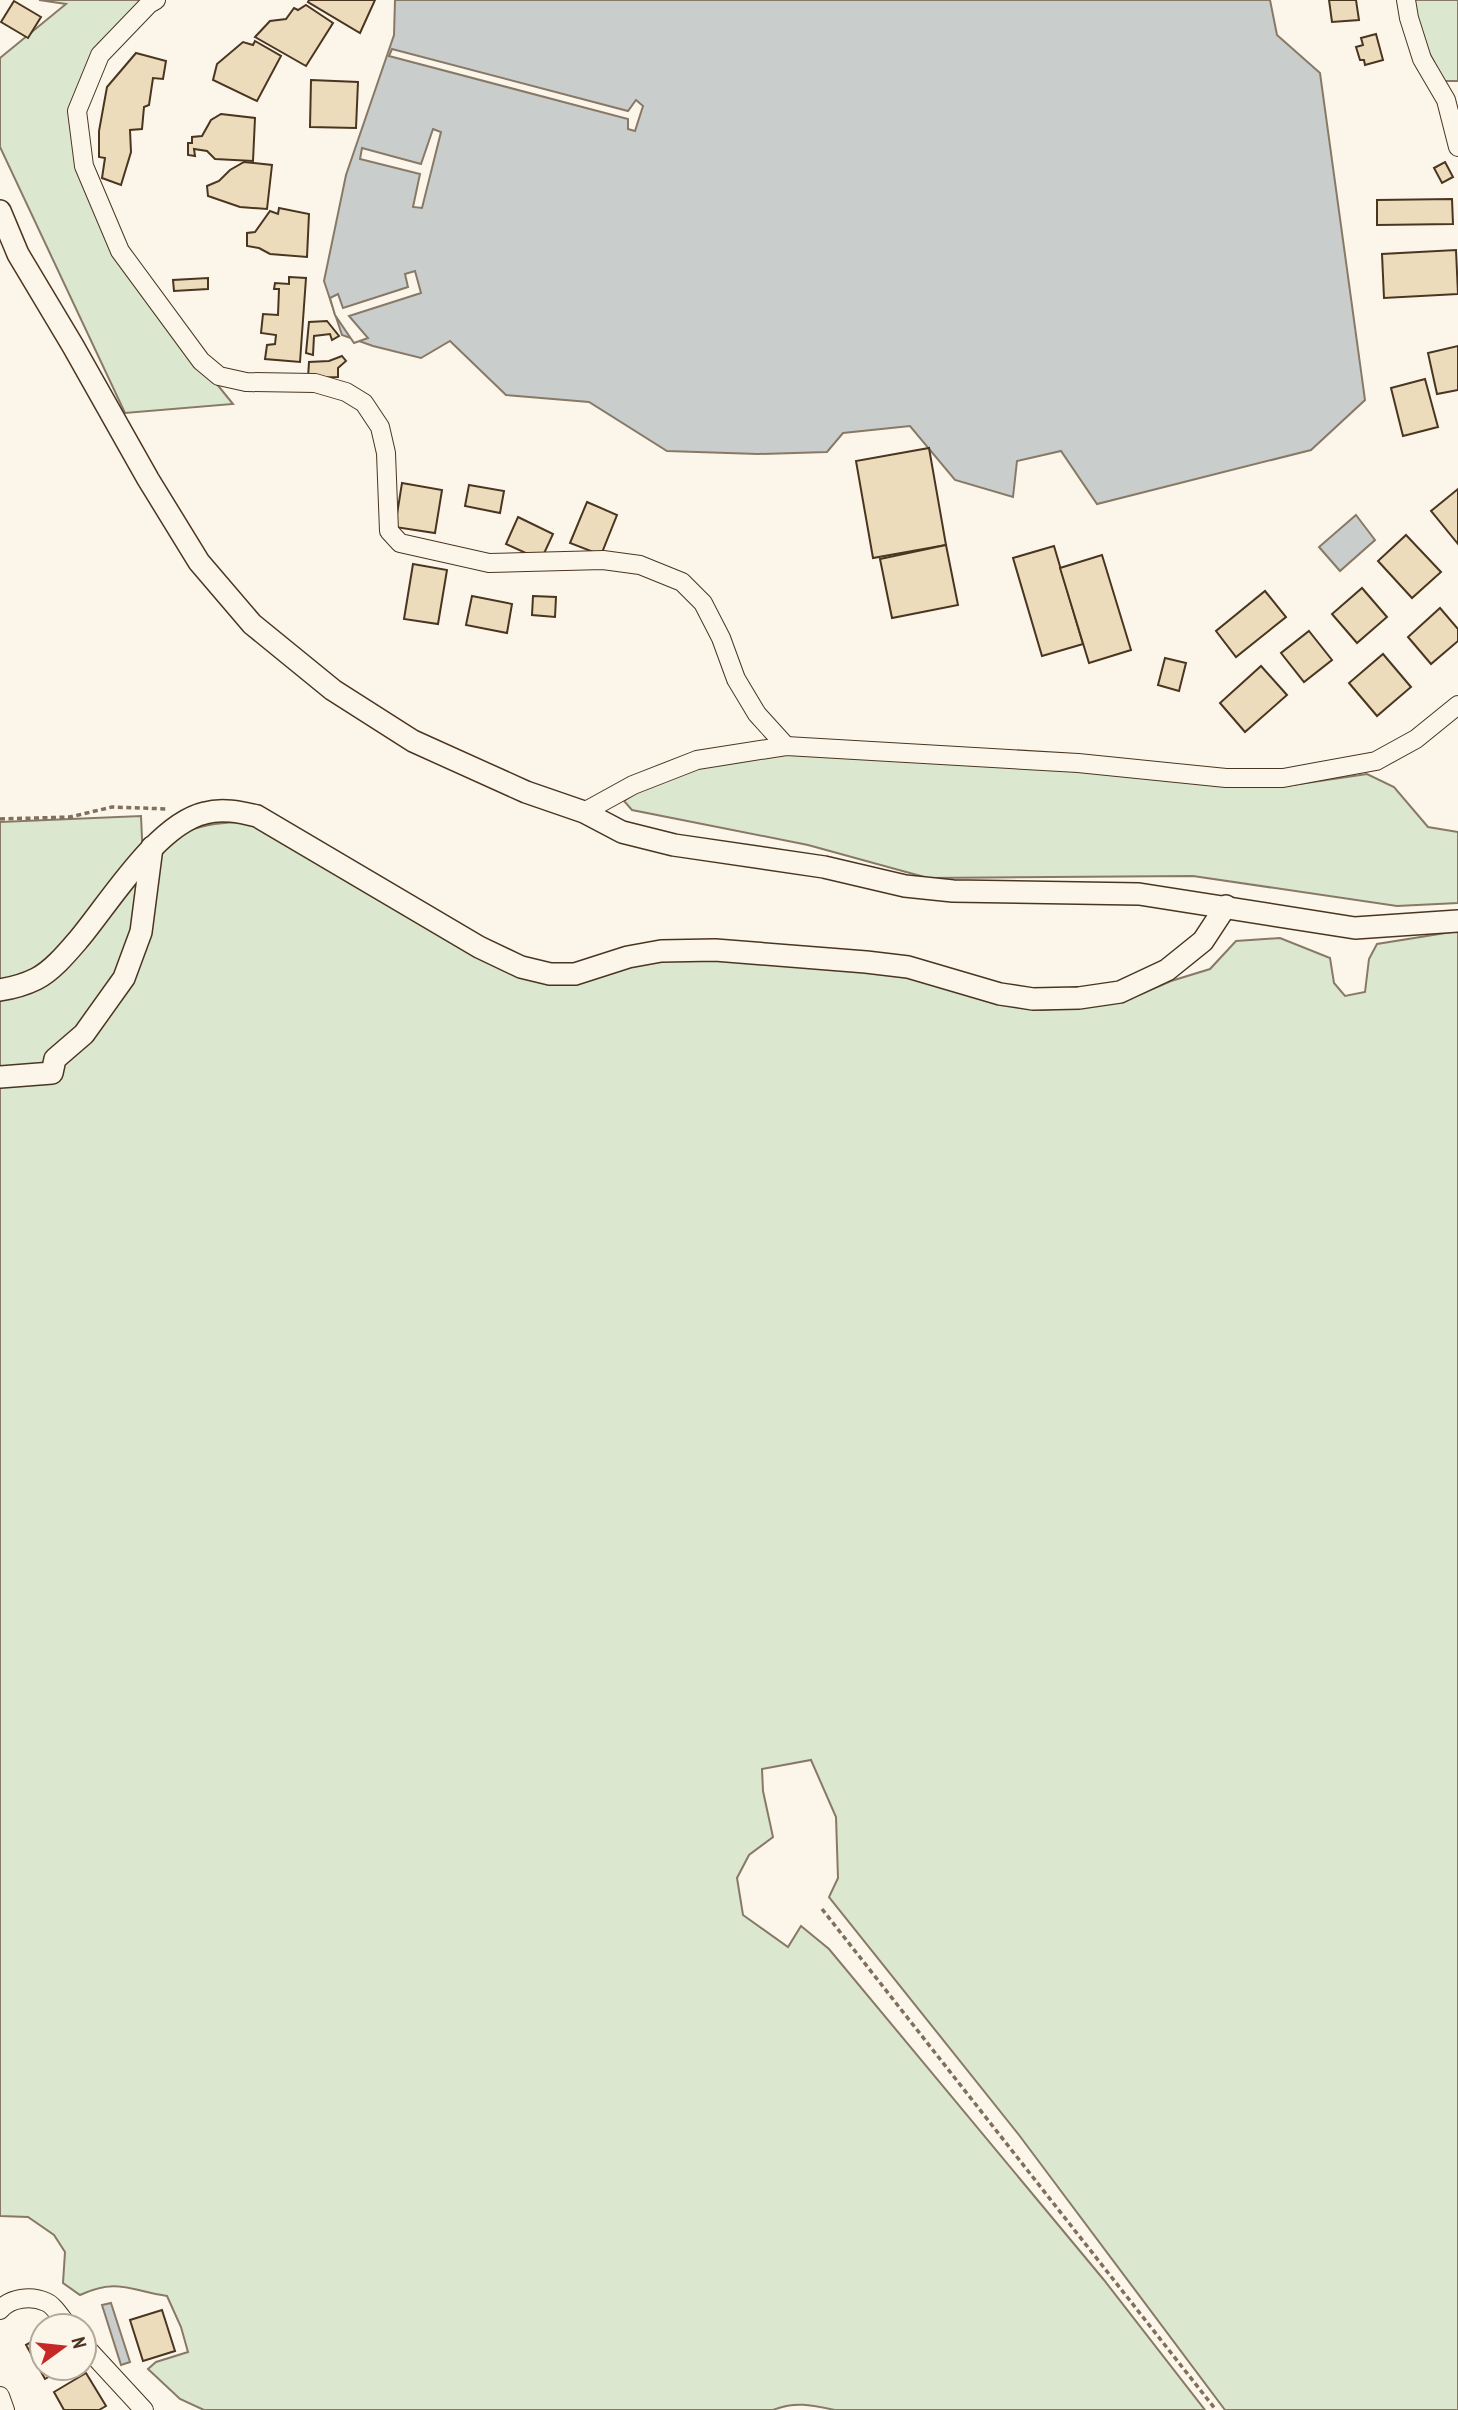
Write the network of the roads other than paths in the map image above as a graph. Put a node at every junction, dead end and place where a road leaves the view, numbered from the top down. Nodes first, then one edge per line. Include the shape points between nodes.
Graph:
1 (156, 0) edge
2 (1406, 0) edge
3 (1458, 147) edge
4 (0, 211) edge
5 (1458, 705) edge
6 (786, 746) junction
7 (584, 812) junction
8 (153, 845) junction
9 (1226, 906) junction
10 (1458, 921) edge
11 (0, 990) edge
12 (0, 1077) edge
13 (0, 2310) edge
14 (56, 2312) edge
15 (98, 2360) edge
16 (0, 2396) edge
17 (5, 2410) edge
18 (144, 2410) edge

1 - 6 street via 100,55 77,111 84,166 120,251 201,360 219,376 246,382 315,383 364,403 380,427 386,453 389,531 400,543 489,563 603,560 640,565 682,582 702,603 757,714
2 - 3 street via 1422,59 1446,100
4 - 7 street via 18,254 148,480 199,562 252,624 333,690 413,741 526,792
5 - 6 street via 1416,739 1376,761 1283,778 1226,778 1078,763
6 - 7 street via 697,760 633,785
7 - 9 street via 622,832 674,845 824,867 905,886 1139,894
8 - 9 street via 179,823 205,813 235,810 257,816 479,947 521,967 550,974 575,975 661,951 715,950 908,967 1000,994 1079,998 1120,992 1167,970 1203,941
8 - 11 street via 68,952 38,978
8 - 12 street via 141,932 124,978 84,1034 55,1059 52,1073
9 - 10 street via 1355,928
13 - 14 street via 27,2297 48,2302
15 - 18 street
16 - 17 street

